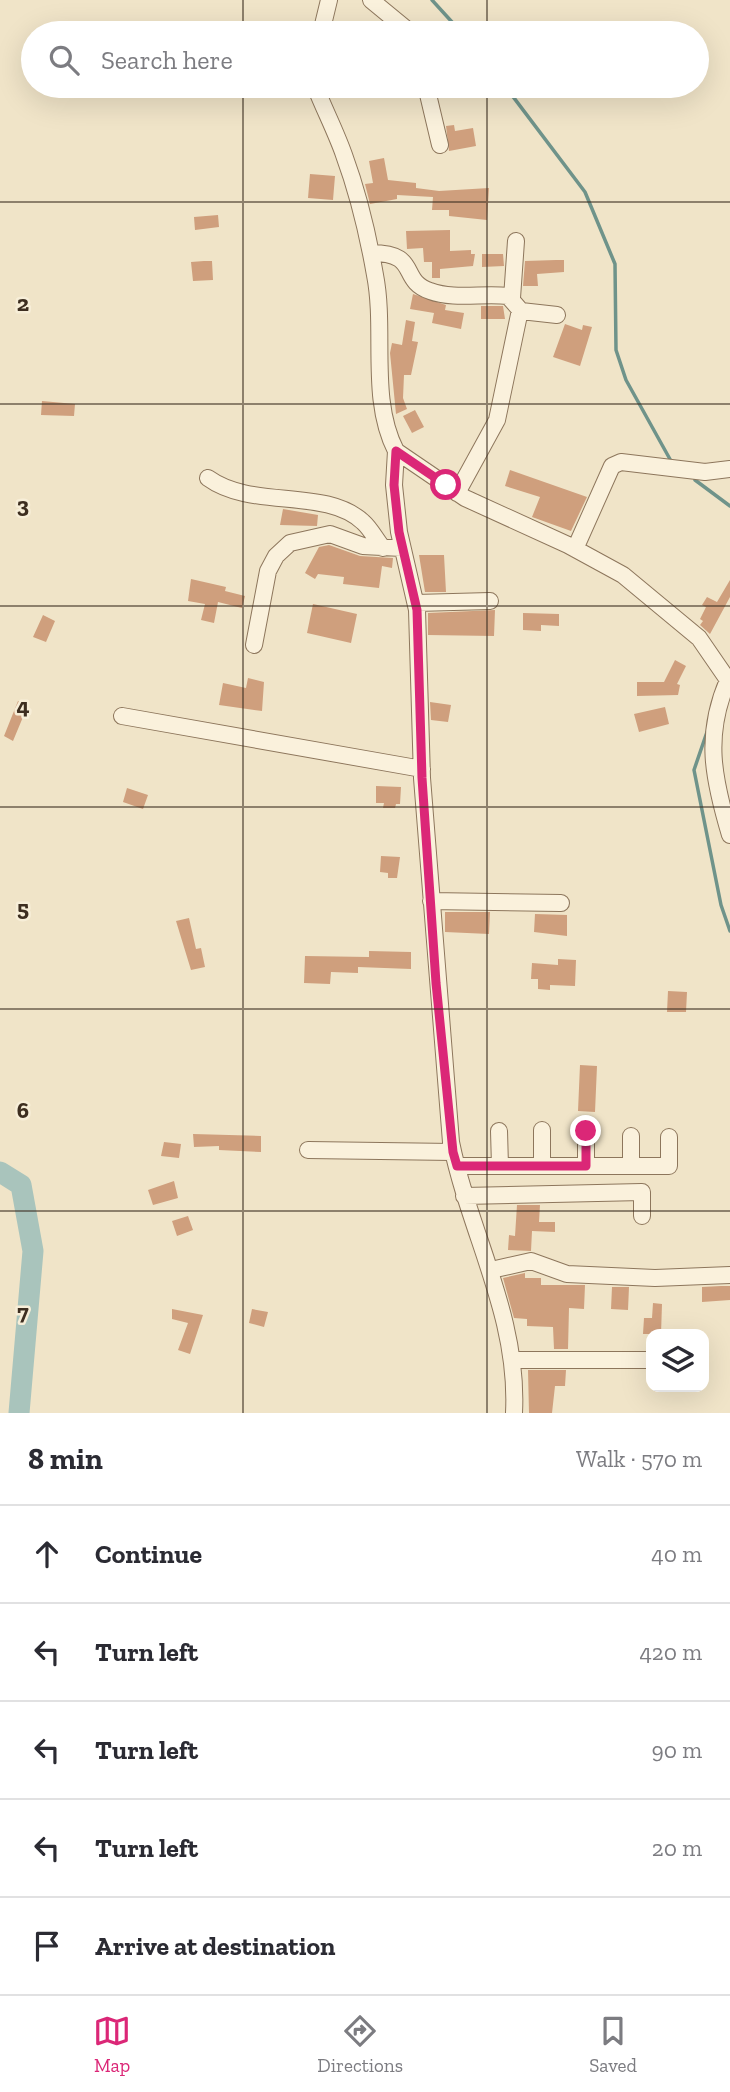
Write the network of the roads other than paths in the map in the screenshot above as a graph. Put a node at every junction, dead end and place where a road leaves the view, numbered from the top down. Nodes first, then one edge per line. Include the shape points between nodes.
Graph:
1 (329, 0) edge
2 (371, 0) edge
3 (324, 21) edge
4 (396, 21) edge
5 (321, 98) edge
6 (429, 98) edge
7 (440, 145) dead end
8 (516, 241) dead end
9 (371, 253) junction
10 (516, 304) junction
11 (557, 315) dead end
12 (396, 451) junction
13 (730, 469) edge
14 (208, 478) dead end
15 (457, 493) junction
16 (383, 548) junction
17 (402, 548) junction
18 (575, 549) junction
19 (490, 601) dead end
20 (416, 603) junction
21 (254, 645) dead end
22 (729, 681) edge
23 (122, 716) dead end
24 (422, 769) junction
25 (730, 835) edge
26 (431, 901) junction
27 (561, 903) dead end
28 (542, 1130) dead end
29 (499, 1131) dead end
30 (586, 1131) dead end
31 (631, 1136) dead end
32 (668, 1137) dead end
33 (308, 1150) dead end
34 (455, 1159) junction
35 (500, 1166) junction
36 (542, 1166) junction
37 (586, 1166) junction
38 (631, 1166) junction
39 (464, 1196) junction
40 (642, 1216) dead end
41 (491, 1270) junction
42 (730, 1275) edge
43 (514, 1360) junction
44 (646, 1360) edge
45 (514, 1413) edge

1 - 3 street
2 - 4 street
5 - 9 street via 345,158
6 - 7 street
8 - 10 street
9 - 10 street via 392,254 403,260 416,283 429,291 504,295
9 - 12 street via 381,318 384,406
10 - 11 street
10 - 15 street via 497,420
12 - 15 street
12 - 17 street via 394,485
13 - 18 street via 705,472 621,462 612,466
14 - 16 street via 237,493 345,512 364,523
15 - 18 street
16 - 17 street
16 - 21 street via 330,534 282,549 268,571
17 - 20 street
18 - 22 street via 622,575 680,621 699,638
19 - 20 street
20 - 24 street
22 - 25 street via 714,720 712,768
23 - 24 street
24 - 26 street
26 - 27 street
26 - 34 street
28 - 36 street
29 - 35 street
30 - 37 street
31 - 38 street
32 - 38 street via 669,1166
33 - 34 street
34 - 35 street
34 - 39 street
35 - 36 street
36 - 37 street
37 - 38 street
39 - 40 street via 642,1192
39 - 41 street
41 - 42 street via 531,1261 567,1275
41 - 43 street
43 - 44 street
43 - 45 street

